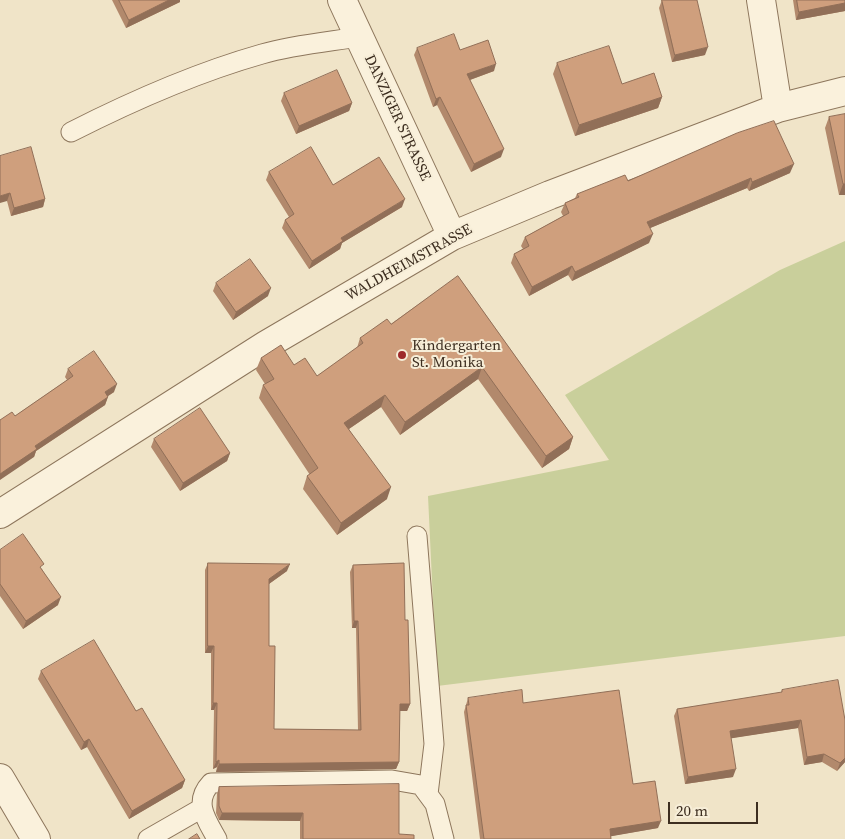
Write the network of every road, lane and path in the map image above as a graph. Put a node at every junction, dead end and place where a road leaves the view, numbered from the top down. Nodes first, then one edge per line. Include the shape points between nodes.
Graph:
1 (342, 0) edge
2 (761, 0) edge
3 (360, 36) junction
4 (845, 91) edge
5 (778, 108) junction
6 (71, 132) dead end
7 (452, 236) junction
8 (0, 514) edge
9 (417, 536) dead end
10 (0, 778) edge
11 (428, 794) junction
12 (202, 808) junction
13 (36, 839) edge
14 (148, 839) edge
15 (217, 839) edge
16 (444, 839) edge

1 - 3 street, DANZIGER STRASSE
2 - 5 street
3 - 6 lane via 254,57 190,78 120,107
3 - 7 street, DANZIGER STRASSE
4 - 5 street, WALDHEIMSTRASSE
5 - 7 street, WALDHEIMSTRASSE
7 - 8 street, WALDHEIMSTRASSE via 266,345
9 - 11 lane via 434,744
10 - 13 street
11 - 12 lane via 421,785 392,780 222,781 211,783 205,789
11 - 16 lane via 435,804
12 - 14 lane
12 - 15 lane

